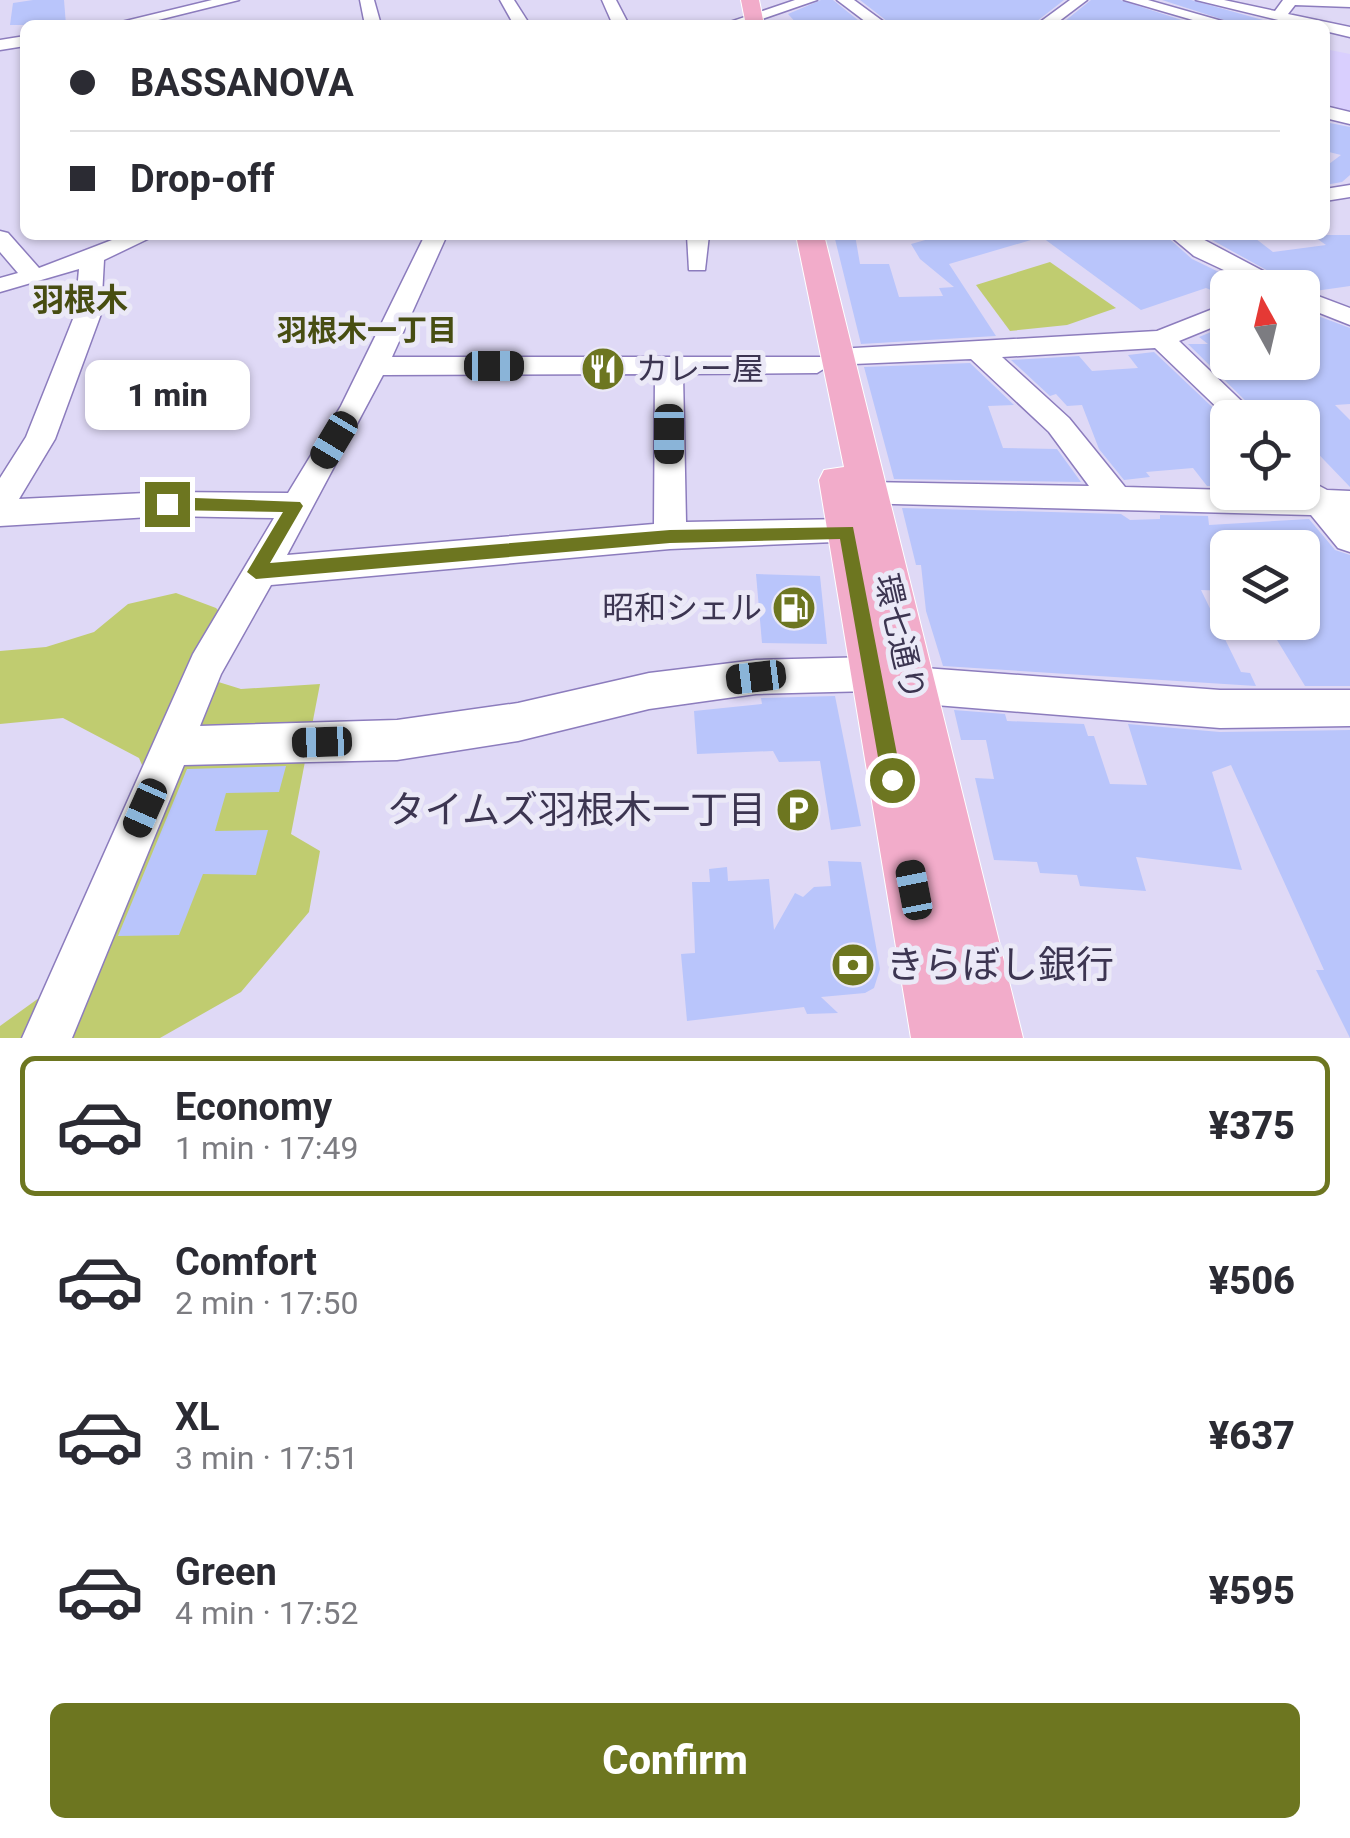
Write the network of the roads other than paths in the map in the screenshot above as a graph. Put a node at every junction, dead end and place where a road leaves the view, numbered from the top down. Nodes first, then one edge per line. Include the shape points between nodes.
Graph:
1 (232, 0) edge
2 (810, 0) edge
3 (844, 0) edge
4 (1080, 0) edge
5 (1131, 0) edge
6 (1203, 0) edge
7 (1350, 3) edge
8 (760, 13) edge
9 (140, 20) edge
10 (873, 20) edge
11 (1051, 20) edge
12 (1209, 20) edge
13 (1275, 20) edge
14 (0, 238) edge
15 (130, 240) edge
16 (434, 240) edge
17 (698, 240) edge
18 (794, 240) edge
19 (811, 240) edge
20 (1187, 240) edge
21 (92, 258) junction
22 (698, 265) dead end
23 (1234, 270) edge
24 (34, 277) junction
25 (0, 285) edge
26 (1350, 294) edge
27 (1320, 297) edge
28 (1320, 303) edge
29 (1350, 317) edge
30 (1210, 318) edge
31 (1160, 339) junction
32 (979, 351) junction
33 (827, 362) junction
34 (374, 366) junction
35 (669, 366) junction
36 (1226, 400) edge
37 (867, 494) junction
38 (1325, 497) edge
39 (1116, 498) junction
40 (0, 504) edge
41 (294, 506) junction
42 (0, 513) edge
43 (847, 532) junction
44 (670, 536) junction
45 (1350, 539) edge
46 (256, 572) junction
47 (891, 679) junction
48 (1350, 708) edge
49 (172, 746) junction
50 (46, 1038) edge
51 (942, 1038) edge
52 (992, 1038) edge

1 - 9 street
2 - 8 street
3 - 10 street
4 - 11 street
5 - 12 street
6 - 13 street
7 - 13 street via 1291,0
14 - 24 street
15 - 21 street
16 - 34 street
17 - 22 street
18 - 33 main road, 環七通り
19 - 33 main road, 環七通り
20 - 23 street
21 - 24 street
21 - 40 street via 88,314 40,439
24 - 25 street
26 - 27 street
28 - 29 street
30 - 31 street
31 - 32 street
31 - 36 street
32 - 33 street
32 - 39 street via 1059,425
33 - 35 street
33 - 37 main road, 環七通り
33 - 43 main road, 環七通り
34 - 35 street
34 - 41 street
35 - 44 street
37 - 39 street
37 - 47 main road, 環七通り
38 - 39 street
38 - 45 street
41 - 42 street via 167,504
41 - 46 street
43 - 44 street
43 - 47 main road, 環七通り
44 - 46 street
46 - 49 street
47 - 48 street via 1220,709
47 - 49 street via 756,677 397,740
47 - 51 main road, 環七通り
47 - 52 main road, 環七通り
49 - 50 street

